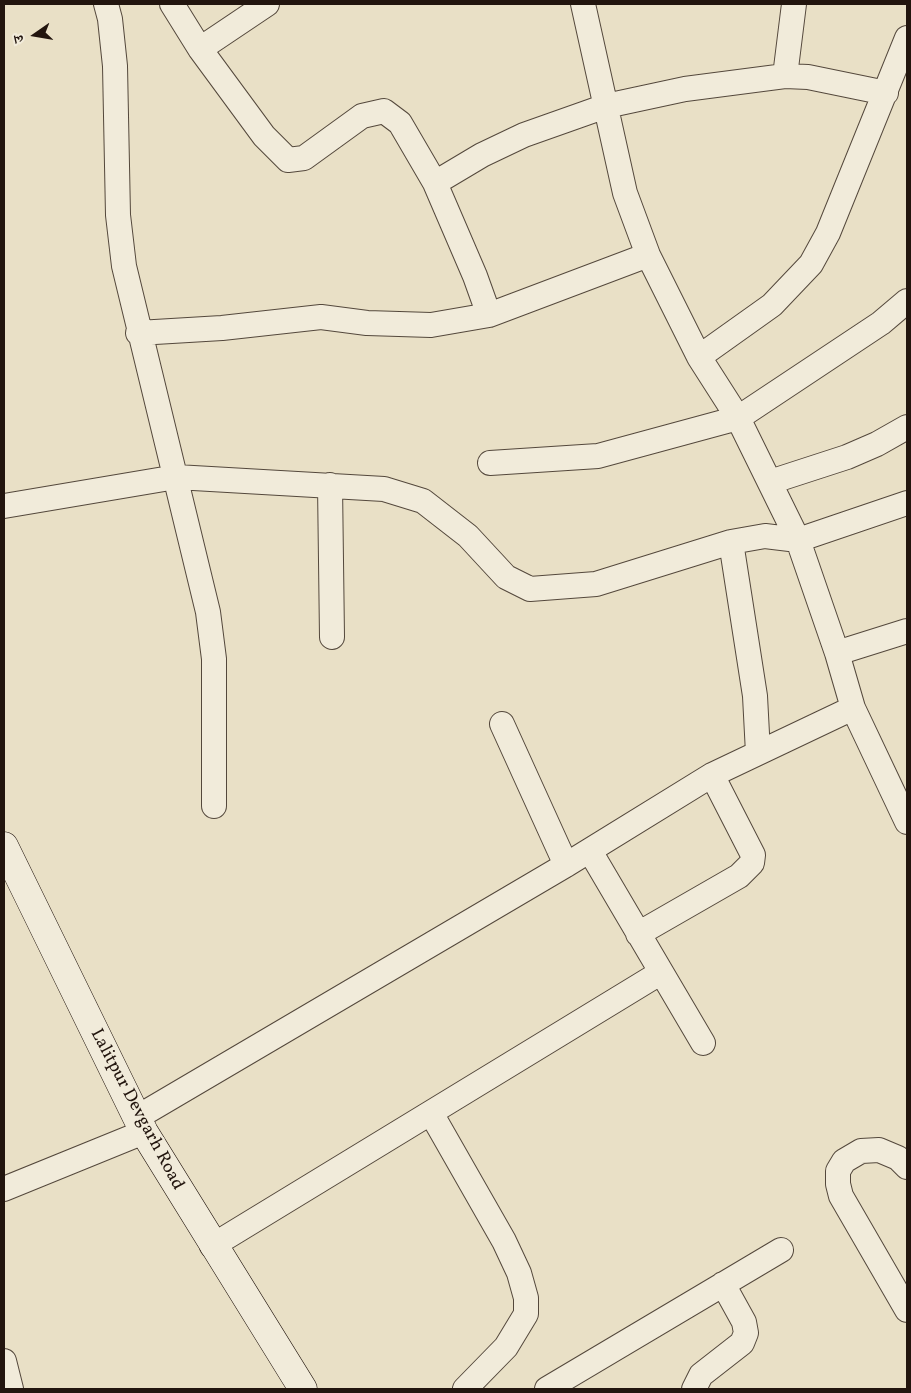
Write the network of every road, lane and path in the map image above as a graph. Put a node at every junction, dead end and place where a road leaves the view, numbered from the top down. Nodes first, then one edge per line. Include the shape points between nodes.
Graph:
1 (106, 4) edge
2 (172, 4) edge
3 (267, 4) edge
4 (583, 4) edge
5 (794, 4) edge
6 (907, 38) edge
7 (200, 49) junction
8 (785, 76) junction
9 (895, 87) edge
10 (606, 106) junction
11 (435, 183) junction
12 (648, 255) junction
13 (907, 301) edge
14 (489, 315) junction
15 (138, 333) junction
16 (699, 357) junction
17 (738, 418) junction
18 (907, 427) edge
19 (490, 463) dead end
20 (176, 477) junction
21 (770, 482) junction
22 (330, 485) junction
23 (907, 504) edge
24 (4, 506) edge
25 (798, 540) junction
26 (731, 542) junction
27 (907, 631) edge
28 (332, 637) dead end
29 (837, 653) junction
30 (853, 708) junction
31 (502, 724) dead end
32 (758, 753) junction
33 (712, 775) junction
34 (214, 806) dead end
35 (905, 811) edge
36 (4, 846) edge
37 (590, 851) junction
38 (566, 865) junction
39 (10, 874) edge
40 (638, 934) junction
41 (660, 973) junction
42 (703, 1043) dead end
43 (431, 1113) junction
44 (140, 1125) junction
45 (907, 1167) edge
46 (4, 1188) edge
47 (212, 1246) junction
48 (782, 1250) dead end
49 (723, 1284) junction
50 (907, 1310) edge
51 (4, 1361) edge
52 (11, 1389) edge
53 (303, 1389) edge
54 (465, 1389) edge
55 (546, 1389) edge
56 (694, 1389) edge

1 - 15 street via 116,66 118,215 124,266
2 - 7 street
3 - 7 street
4 - 10 street
5 - 8 street
6 - 9 street
7 - 11 street via 264,136 288,160 304,158 362,116 384,111 400,123
8 - 9 street
8 - 10 street via 685,89
9 - 16 street via 811,264 772,305
10 - 11 street via 524,135
10 - 12 street via 625,193
11 - 14 street
12 - 14 street
12 - 16 street
13 - 17 street via 881,323
14 - 15 street via 431,325 367,323 321,317
15 - 20 street
16 - 17 street
17 - 19 street via 598,456
17 - 21 street
18 - 21 street via 847,457
20 - 22 street
20 - 24 street
20 - 34 street via 208,612 214,659
21 - 25 street
22 - 26 street via 384,490 423,501 468,536 506,577 530,589 596,584
22 - 28 street
23 - 25 street
25 - 26 street via 765,536
25 - 29 street
26 - 32 street via 756,696
27 - 29 street
29 - 30 street
30 - 32 street
30 - 35 street
31 - 38 street
32 - 33 street
33 - 37 street
33 - 40 street via 753,855 752,862 739,876
36 - 39 main road, Lalitpur Devgarh Road
37 - 38 street
37 - 40 street
38 - 44 street
39 - 44 main road, Lalitpur Devgarh Road
40 - 41 street
41 - 42 street
41 - 43 street
43 - 47 street
43 - 54 street via 504,1241 526,1298 526,1314 506,1347
44 - 46 street
44 - 47 main road, Lalitpur Devgarh Road
45 - 50 street via 898,1158 879,1150 861,1150 844,1161 838,1171 842,1196
47 - 53 main road, Lalitpur Devgarh Road
48 - 49 street
49 - 55 street
49 - 56 street via 744,1322 746,1334 742,1343 701,1375
51 - 52 street

